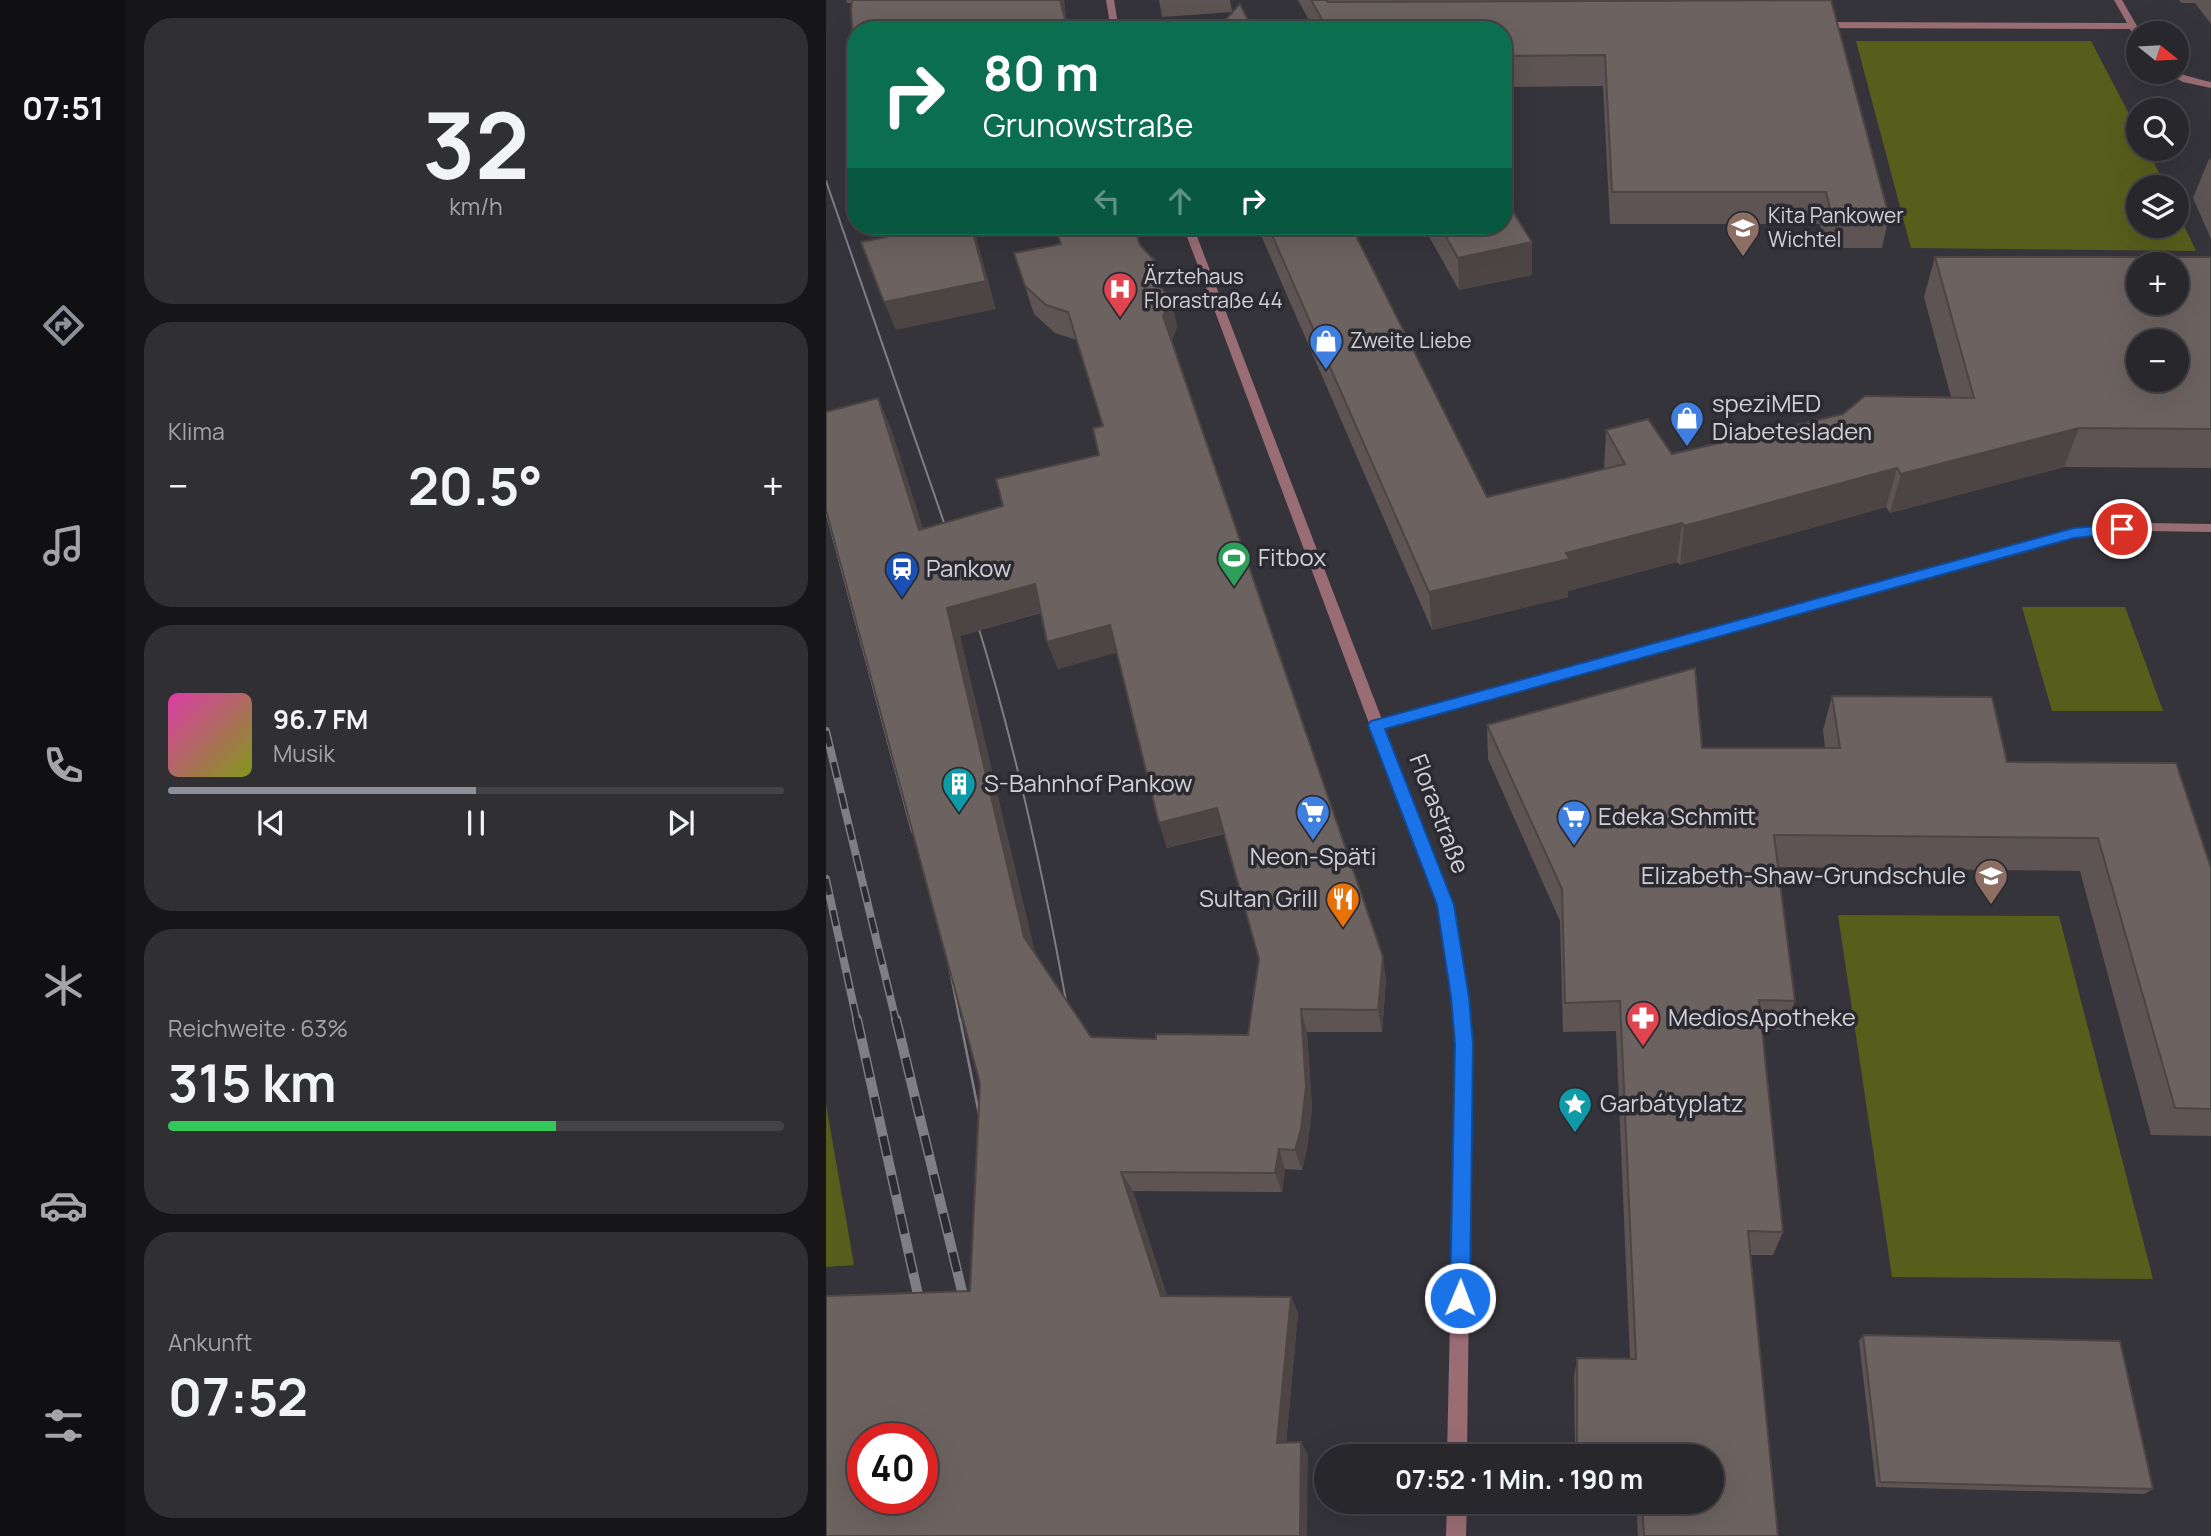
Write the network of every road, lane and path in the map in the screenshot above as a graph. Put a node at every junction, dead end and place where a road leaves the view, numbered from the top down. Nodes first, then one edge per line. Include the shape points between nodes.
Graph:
1 (1110, 0) edge
2 (2118, 0) edge
3 (1114, 21) edge
4 (2131, 21) edge
5 (1811, 25) edge
6 (2126, 30) edge
7 (2189, 81) edge
8 (2211, 85) edge
9 (1191, 235) edge
10 (2211, 528) edge
11 (1376, 725) junction
12 (1457, 1444) edge
13 (1457, 1514) edge
14 (1456, 1536) edge

1 - 3 street
2 - 4 street
5 - 6 street
7 - 8 street
9 - 11 street, Florastraße
10 - 11 street via 2074,533
11 - 12 street, Florastraße via 1445,905 1460,997 1464,1118
13 - 14 street

